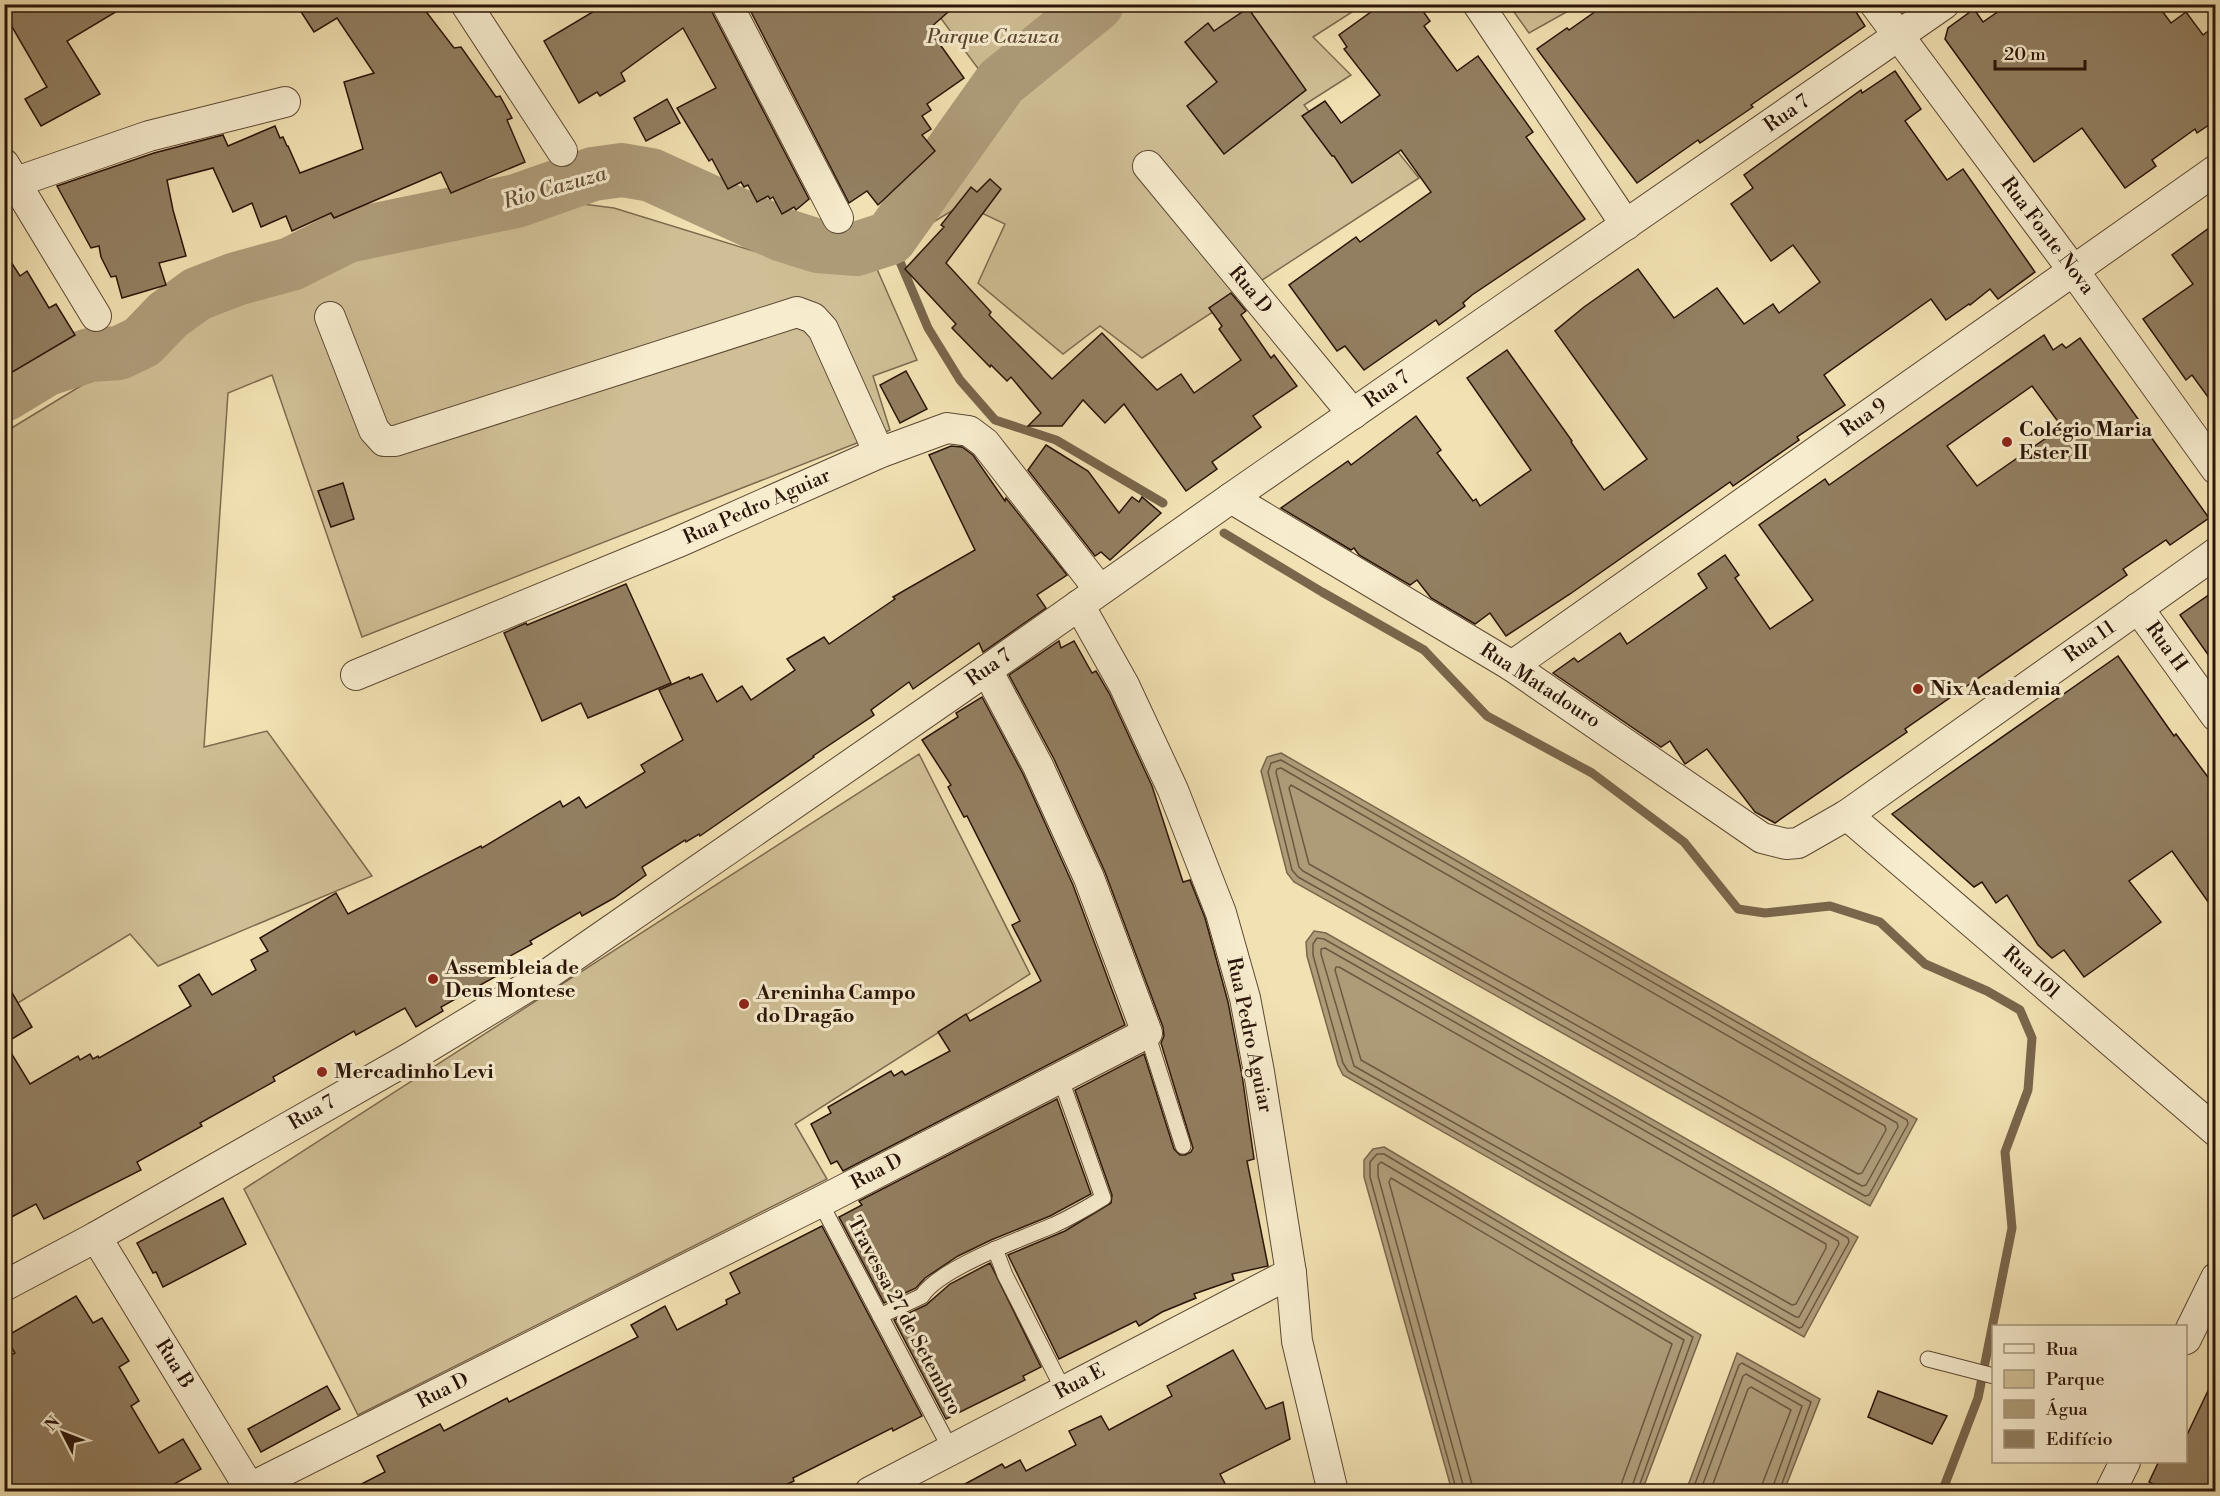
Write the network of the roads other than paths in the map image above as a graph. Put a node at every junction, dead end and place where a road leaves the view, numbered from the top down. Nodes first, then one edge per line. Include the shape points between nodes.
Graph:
1 (466, 4) edge
2 (727, 4) edge
3 (1478, 4) edge
4 (1875, 4) edge
5 (1944, 4) edge
6 (1898, 38) junction
7 (285, 102) dead end
8 (562, 151) dead end
9 (1148, 166) dead end
10 (2216, 170) edge
11 (10, 173) edge
12 (838, 218) dead end
13 (1626, 225) junction
14 (2073, 270) junction
15 (96, 316) dead end
16 (330, 317) dead end
17 (1353, 414) junction
18 (879, 453) junction
19 (2216, 469) edge
20 (1231, 498) junction
21 (2216, 553) edge
22 (1089, 597) junction
23 (2138, 608) junction
24 (1512, 666) junction
25 (987, 670) junction
26 (356, 675) dead end
27 (2216, 716) edge
28 (1847, 815) junction
29 (1147, 1033) junction
30 (1060, 1077) junction
31 (2216, 1131) edge
32 (1183, 1146) dead end
33 (820, 1202) junction
34 (96, 1237) junction
35 (995, 1249) junction
36 (1291, 1273) junction
37 (2216, 1278) edge
38 (4, 1286) edge
39 (880, 1316) junction
40 (2187, 1337) edge
41 (1928, 1359) dead end
42 (1992, 1375) edge
43 (1064, 1391) junction
44 (951, 1450) junction
45 (2124, 1463) edge
46 (251, 1490) edge
47 (870, 1491) edge
48 (1334, 1491) edge
49 (2110, 1491) edge

1 - 8 street
2 - 12 street
3 - 13 street
4 - 6 street, Rua Fonte Nova
5 - 6 street, Rua 7
6 - 13 street, Rua 7
6 - 14 street, Rua Fonte Nova
7 - 11 street
9 - 17 street, Rua D
10 - 14 street, Rua 9
11 - 15 street
13 - 17 street, Rua 7
14 - 19 street, Rua Fonte Nova
14 - 24 street, Rua 9
16 - 18 street via 374,430 384,441 395,441 797,312 813,318 823,329
17 - 20 street, Rua 7
18 - 22 street, Rua Pedro Aguiar via 947,428 969,431 985,443
18 - 26 street, Rua Pedro Aguiar via 665,548
20 - 22 street, Rua 7
20 - 24 street, Rua Matadouro
21 - 23 street, Rua 11
22 - 25 street, Rua 7
22 - 36 street, Rua Pedro Aguiar via 1124,685 1173,790 1221,913 1245,998
23 - 27 street, Rua H
23 - 28 street, Rua 11
24 - 28 street, Rua Matadouro via 1762,838 1798,843
25 - 29 street via 1038,766 1089,878
25 - 34 street, Rua 7 via 545,976
28 - 31 street, Rua 101
29 - 30 street, Rua D
29 - 32 lane
30 - 33 street, Rua D
30 - 35 lane via 1103,1198 1057,1224
33 - 39 lane, Travessa 27 de Setembro
33 - 46 street, Rua D
34 - 38 street, Rua 7
34 - 46 street, Rua B
35 - 39 lane via 941,1278 922,1296
35 - 43 lane
36 - 43 street, Rua E
36 - 48 street, Rua Pedro Aguiar via 1297,1341
37 - 40 street
39 - 44 lane, Travessa 27 de Setembro
41 - 42 lane
43 - 44 street, Rua E
44 - 47 street, Rua E
45 - 49 street

